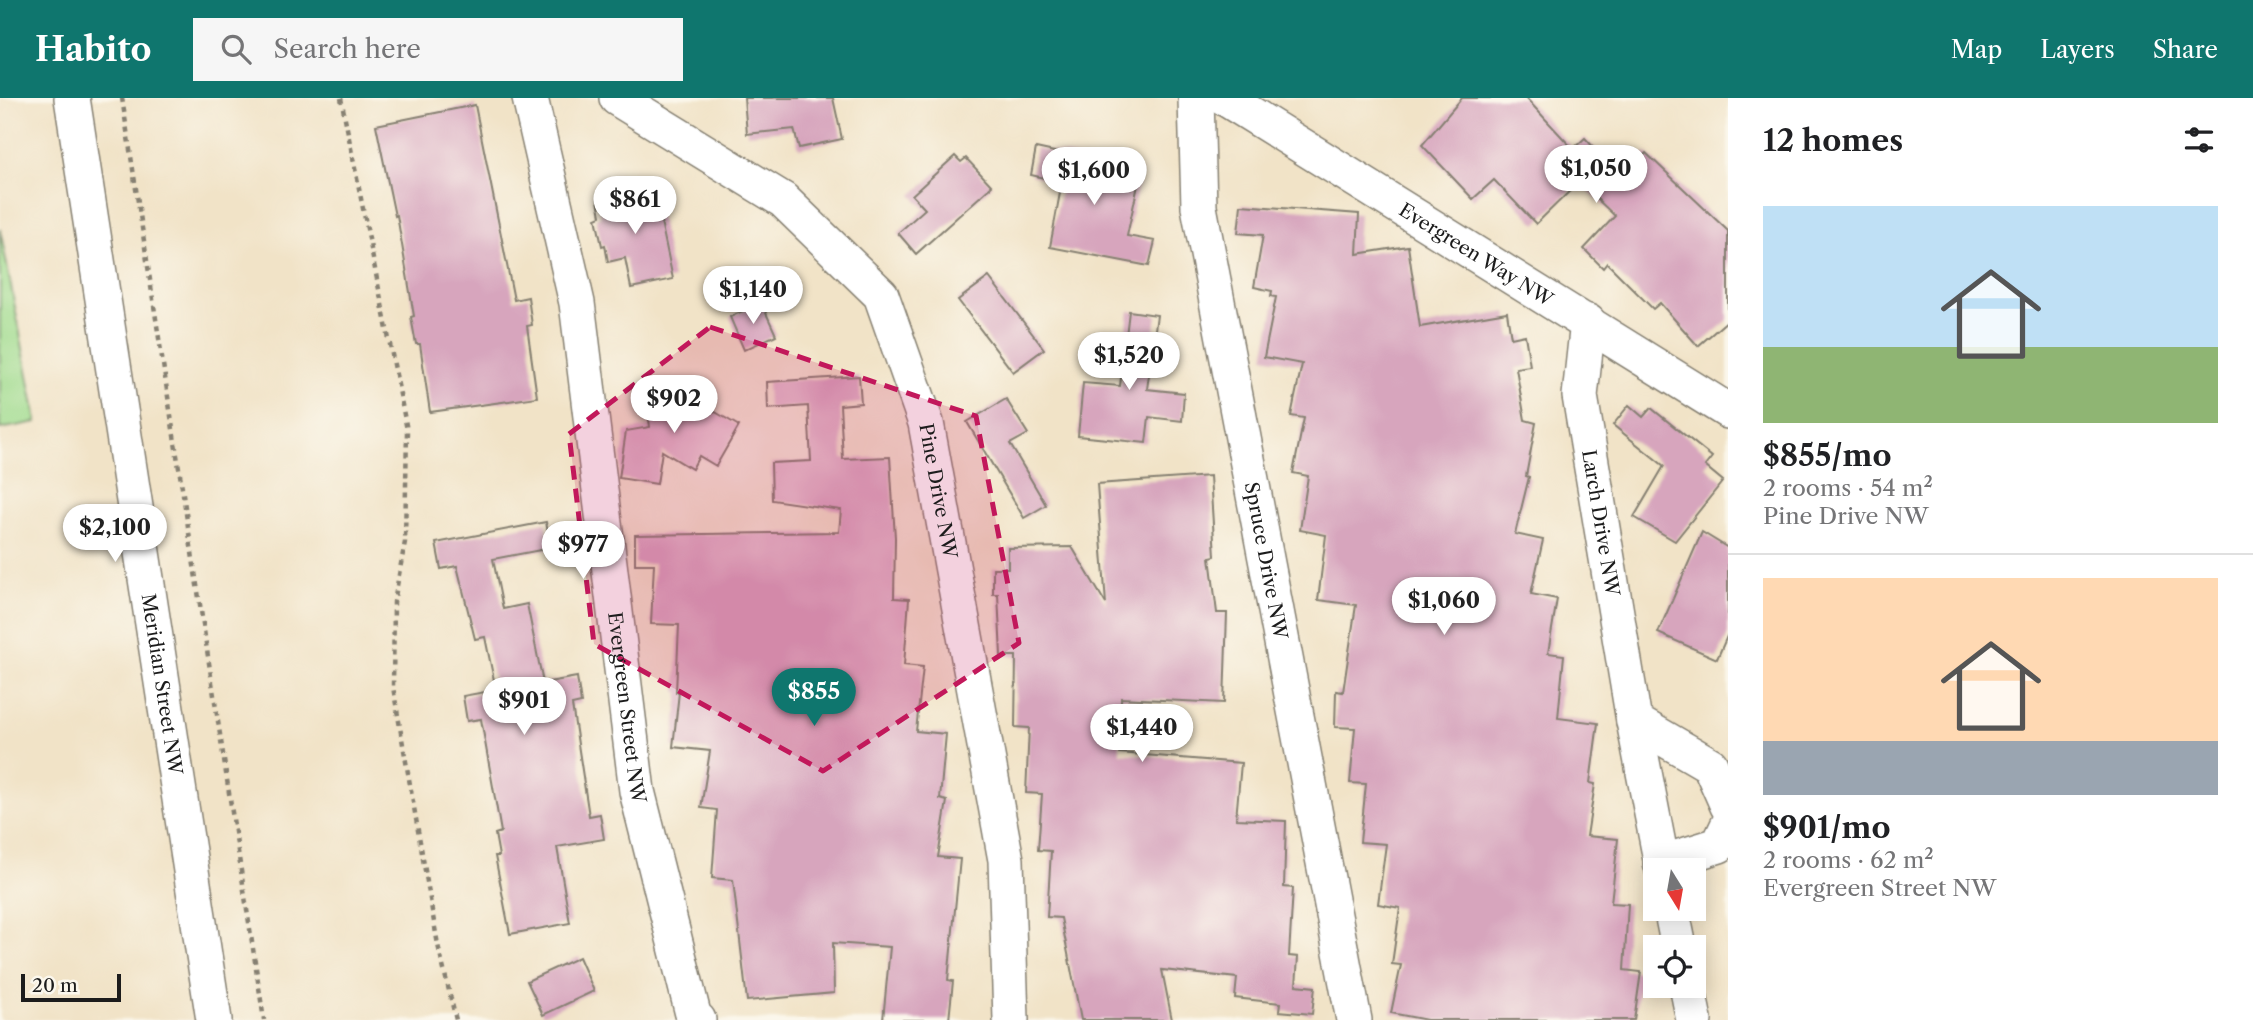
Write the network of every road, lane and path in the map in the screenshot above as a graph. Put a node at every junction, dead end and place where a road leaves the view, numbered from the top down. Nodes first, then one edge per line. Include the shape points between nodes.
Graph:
1 (72, 98) edge
2 (122, 98) edge
3 (341, 98) edge
4 (530, 98) edge
5 (617, 98) edge
6 (1196, 98) edge
7 (1225, 98) edge
8 (1588, 323) junction
9 (1728, 411) edge
10 (1634, 721) junction
11 (1728, 806) edge
12 (1728, 826) edge
13 (1660, 858) edge
14 (1685, 858) edge
15 (1690, 998) edge
16 (214, 1020) edge
17 (264, 1020) edge
18 (456, 1020) edge
19 (698, 1020) edge
20 (1011, 1020) edge
21 (1354, 1020) edge
22 (1694, 1020) edge

1 - 16 street, Meridian Street NW
2 - 17 path
3 - 18 path via 407,430 405,542 394,602 393,687 438,945
4 - 19 street, Evergreen Street NW via 577,303 637,791
5 - 20 street, Pine Drive NW via 783,200 881,295 926,423 1006,860
6 - 21 street, Spruce Drive NW via 1199,207
7 - 8 street, Evergreen Way NW
8 - 9 street, Evergreen Way NW
8 - 10 street, Larch Drive NW via 1580,396
10 - 11 street via 1710,765
10 - 13 street, Larch Drive NW
12 - 14 street, Larch Drive NW via 1719,845
15 - 22 street

